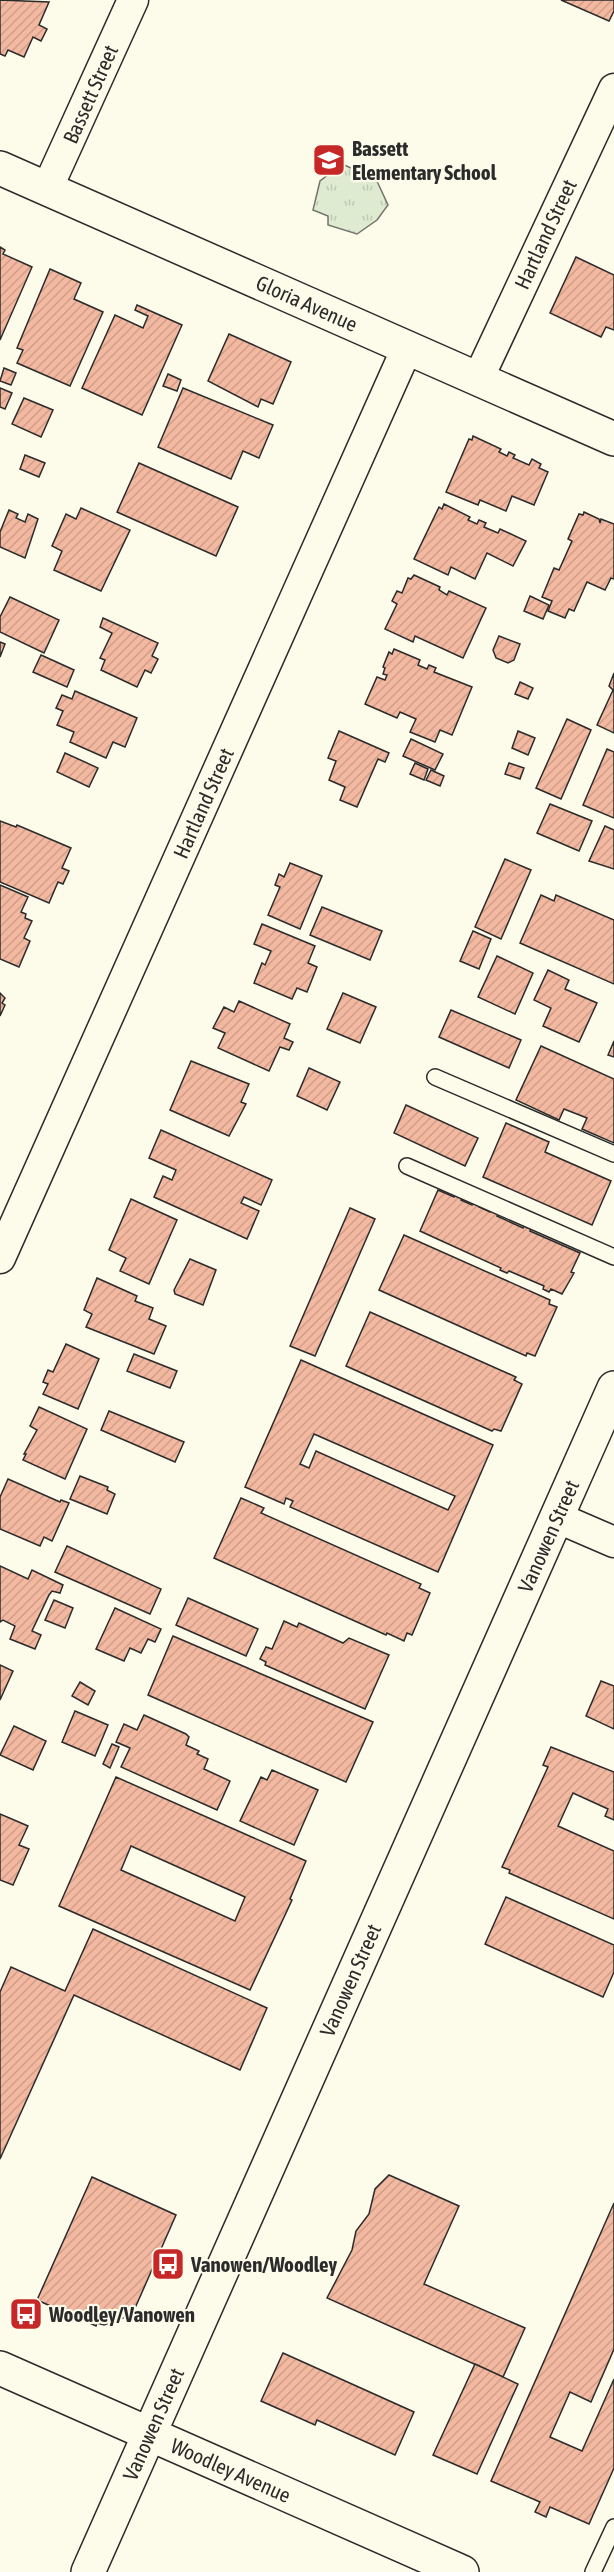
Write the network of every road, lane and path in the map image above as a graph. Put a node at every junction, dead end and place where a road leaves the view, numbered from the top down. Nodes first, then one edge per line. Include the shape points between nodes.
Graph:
1 (132, 0) edge
2 (614, 89) edge
3 (0, 168) edge
4 (47, 189) junction
5 (407, 348) junction
6 (478, 379) junction
7 (614, 439) edge
8 (435, 1077) dead end
9 (614, 1154) edge
10 (407, 1166) dead end
11 (614, 1257) edge
12 (0, 1258) edge
13 (614, 1388) edge
14 (556, 1517) junction
15 (614, 1542) edge
16 (0, 2368) edge
17 (149, 2433) junction
18 (614, 2527) edge
19 (88, 2572) edge
20 (462, 2572) edge
21 (593, 2572) edge

1 - 4 street, Bassett Street
2 - 6 street, Hartland Street
3 - 4 main road, Gloria Avenue
4 - 5 main road, Gloria Avenue
5 - 6 main road, Gloria Avenue
5 - 12 street, Hartland Street
6 - 7 main road, Gloria Avenue
8 - 9 lane
10 - 11 lane
13 - 14 main road, Vanowen Street
14 - 15 street
14 - 17 main road, Vanowen Street
16 - 17 main road, Woodley Avenue
17 - 19 main road, Vanowen Street
17 - 20 main road, Woodley Avenue
18 - 21 lane

